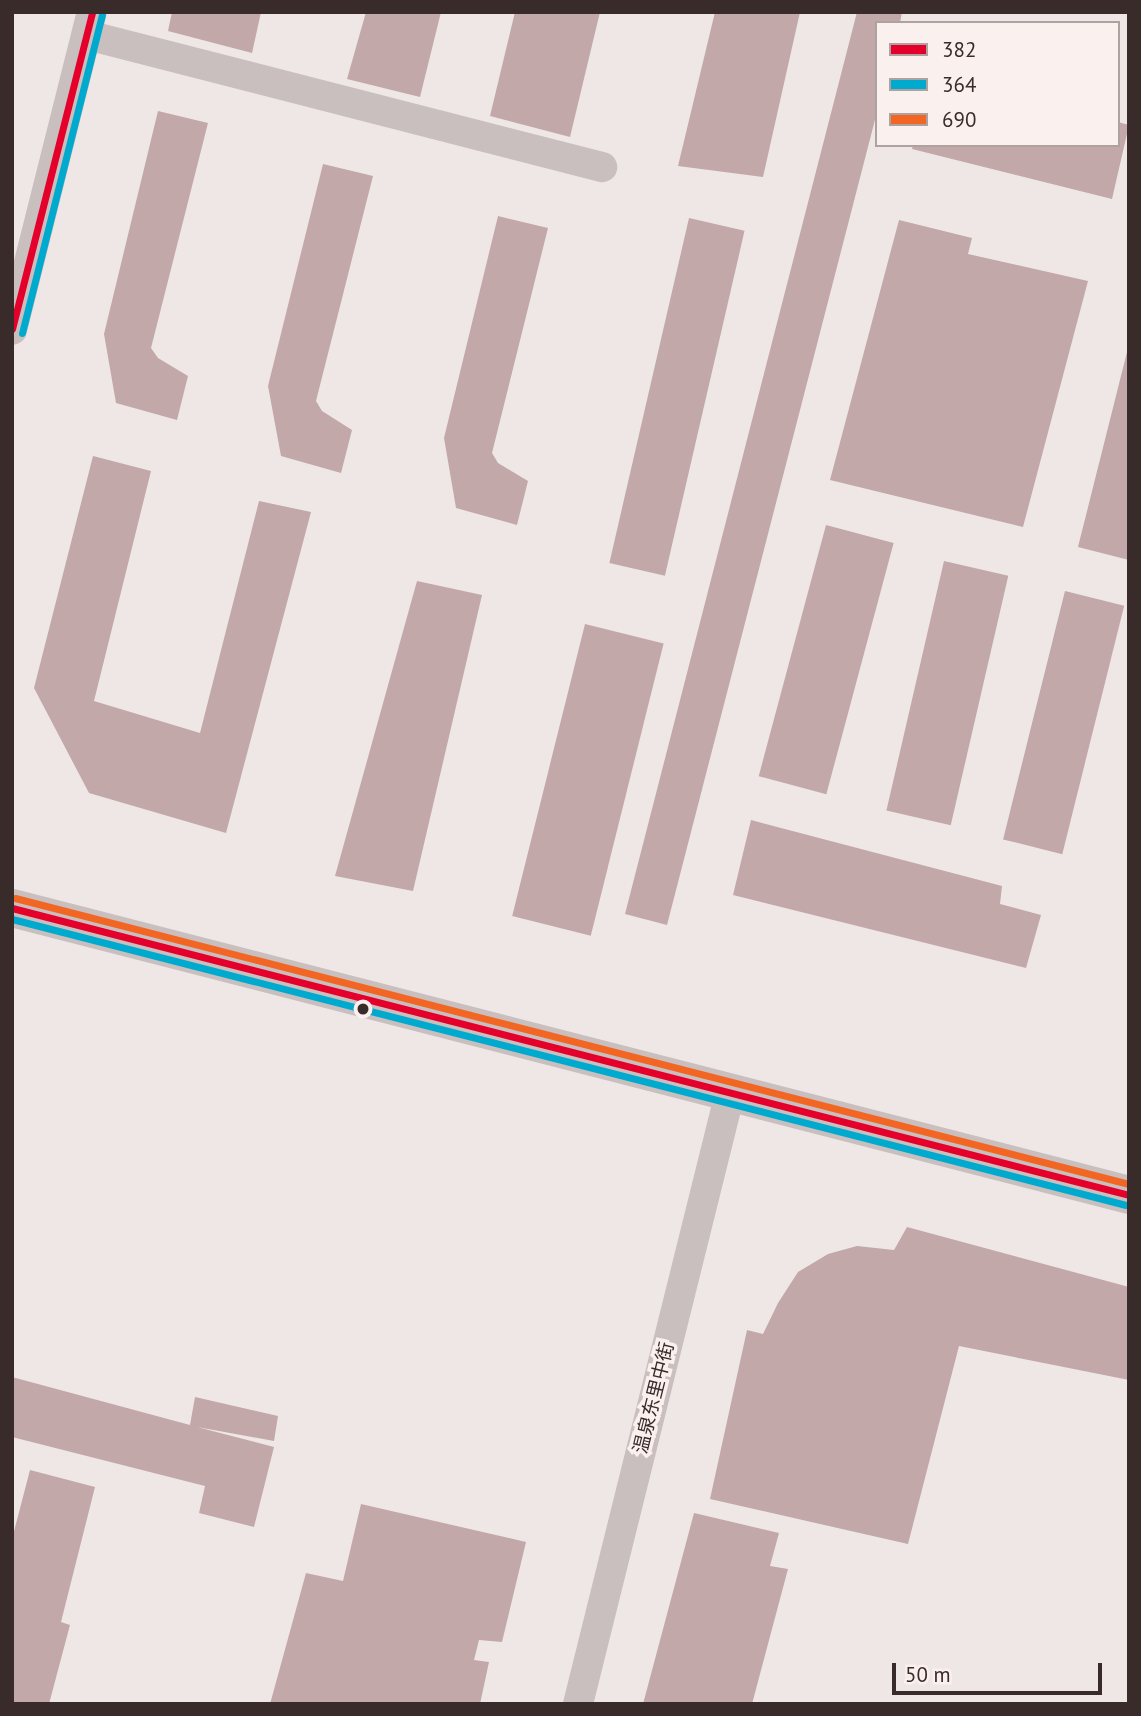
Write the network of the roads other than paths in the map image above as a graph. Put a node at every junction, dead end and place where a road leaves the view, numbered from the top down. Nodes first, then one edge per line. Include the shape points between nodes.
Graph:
1 (89, 24) edge
2 (602, 167) dead end
3 (12, 330) edge
4 (12, 908) edge
5 (730, 1093) junction
6 (1129, 1195) edge
7 (578, 1704) edge

1 - 2 street
1 - 3 street
4 - 5 street
5 - 6 street
5 - 7 street, 温泉东里中街

